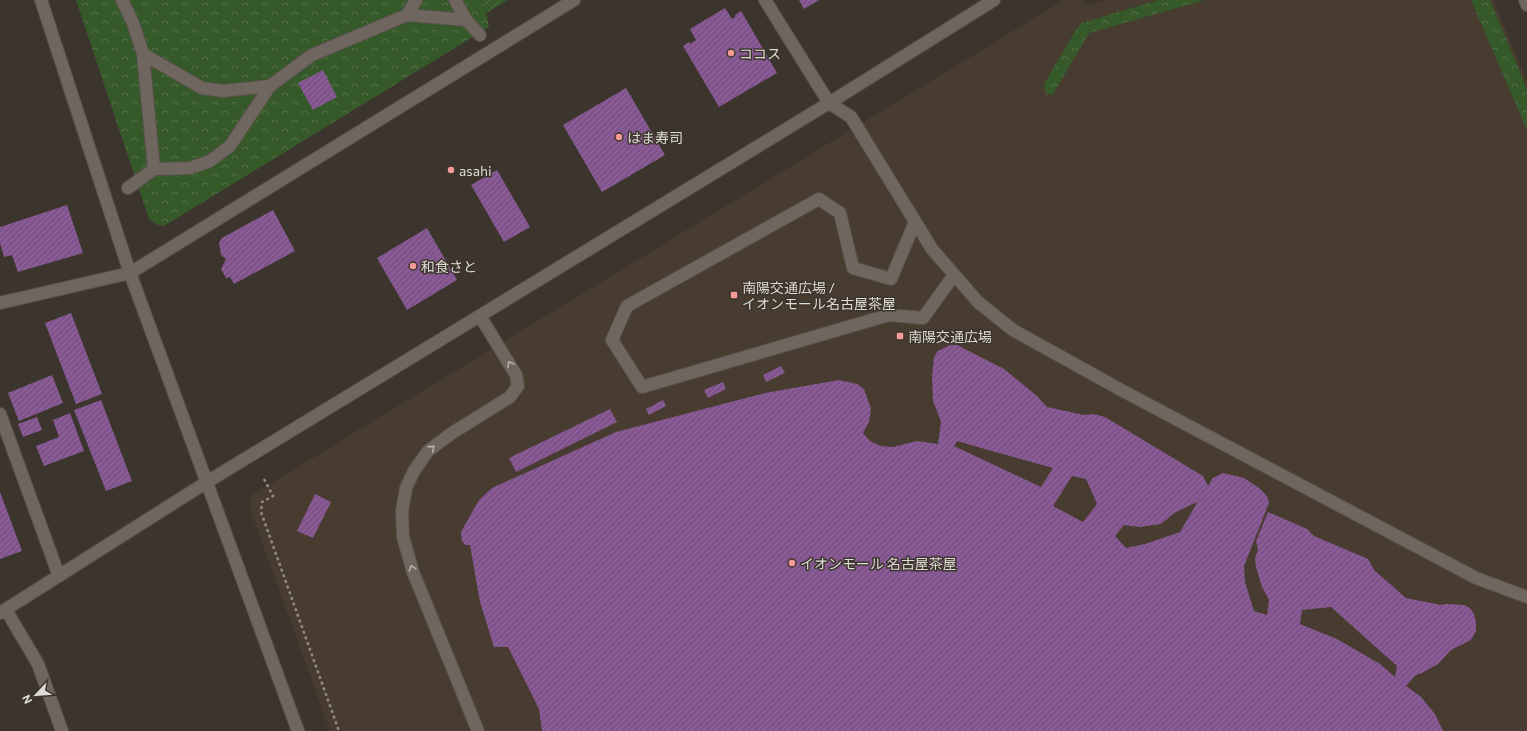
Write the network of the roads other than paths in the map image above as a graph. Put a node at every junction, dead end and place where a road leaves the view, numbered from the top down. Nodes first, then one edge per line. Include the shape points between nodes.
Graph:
1 (40, 0) edge
2 (122, 0) edge
3 (416, 0) edge
4 (456, 0) edge
5 (574, 0) edge
6 (765, 0) edge
7 (994, 0) edge
8 (1525, 0) edge
9 (1527, 5) edge
10 (407, 15) junction
11 (466, 20) junction
12 (480, 35) dead end
13 (143, 54) junction
14 (270, 86) junction
15 (829, 103) junction
16 (154, 169) junction
17 (128, 188) dead end
18 (915, 222) junction
19 (130, 272) junction
20 (954, 274) junction
21 (0, 303) edge
22 (480, 316) junction
23 (0, 414) edge
24 (207, 482) junction
25 (59, 576) junction
26 (1527, 597) edge
27 (3, 612) edge
28 (62, 731) edge
29 (298, 731) edge
30 (478, 731) edge

1 - 19 street
2 - 13 street
3 - 10 street
4 - 11 street
5 - 19 street
6 - 15 street
7 - 15 street
8 - 9 street
10 - 11 street
10 - 14 street via 312,55
11 - 12 street
13 - 14 street via 202,88 223,91
13 - 16 street
14 - 16 street via 230,146 210,161 190,168
15 - 18 street via 851,117
15 - 22 street
16 - 17 street
18 - 20 street via 932,249
18 - 20 street via 891,279 853,268 840,213 819,199 627,306 612,340 642,387 889,315 923,318
19 - 21 street
19 - 24 street
20 - 26 street via 978,302 1016,332 1476,578
22 - 24 street
30 -> 22 street via 414,572 403,537 402,511 406,488 428,451 510,397 518,386 516,375
23 - 25 street
24 - 25 street
24 - 29 street
25 - 27 street
27 - 28 street via 38,664

